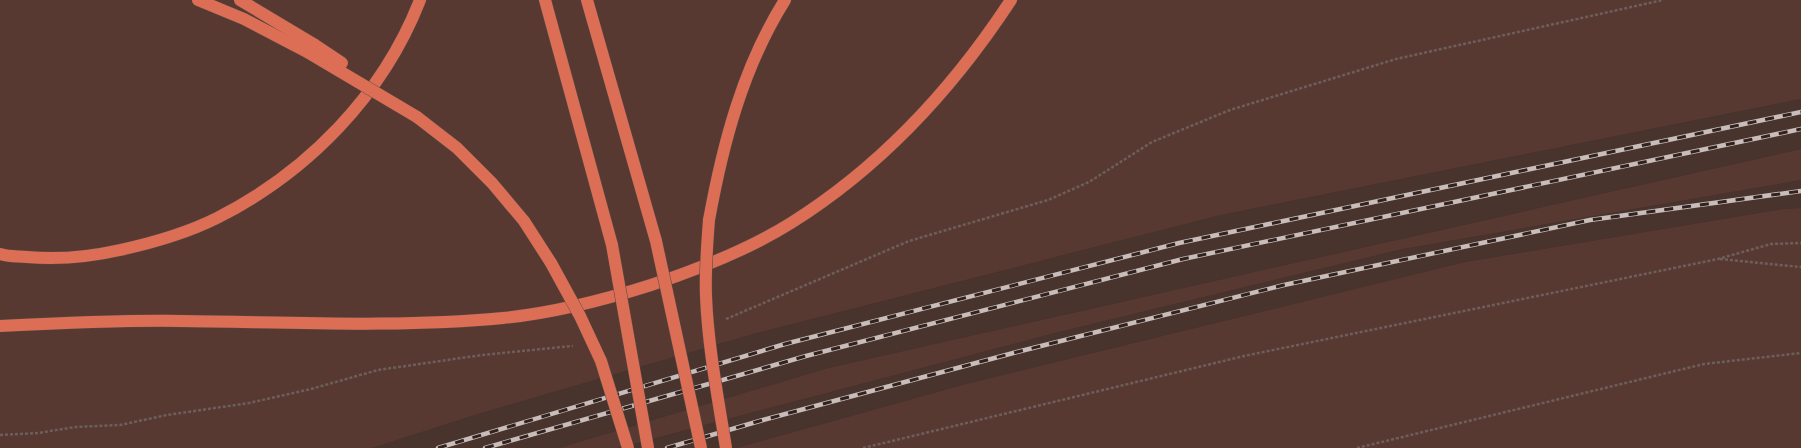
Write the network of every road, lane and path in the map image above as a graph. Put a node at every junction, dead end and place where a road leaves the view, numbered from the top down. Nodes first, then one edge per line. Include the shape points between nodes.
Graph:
1 (198, 0) edge
2 (240, 0) edge
3 (420, 0) edge
4 (545, 0) edge
5 (587, 0) edge
6 (785, 0) edge
7 (1012, 0) edge
8 (1663, 0) edge
9 (312, 49) junction
10 (1801, 243) edge
11 (0, 254) edge
12 (1718, 259) junction
13 (1801, 267) edge
14 (721, 320) dead end
15 (0, 326) edge
16 (576, 345) dead end
17 (1801, 353) edge
18 (0, 435) edge
19 (628, 448) edge
20 (648, 448) edge
21 (701, 448) edge
22 (726, 448) edge
23 (863, 448) edge
24 (1357, 448) edge

1 - 9 highway
2 - 9 highway
3 - 11 highway via 401,41 359,106 292,172 252,198 216,218 175,234 92,256 48,259
4 - 20 highway, bridge via 612,246
5 - 21 highway, bridge via 656,241
6 - 22 highway, bridge via 758,50 738,99 724,146 709,220 706,297 712,362
7 - 15 highway via 984,42 906,133 837,191 790,223 729,256 615,297 505,318 424,323 176,321
8 - 14 path via 1396,59 1230,110 1152,142 1089,182 1048,200 910,241
9 - 19 highway, bridge via 417,117 457,148 492,183 524,221 551,263 601,361
10 - 12 path via 1771,244
12 - 13 path
12 - 23 path via 1244,356
16 - 18 path via 378,370 312,389 249,403 120,425
17 - 24 path via 1704,364

